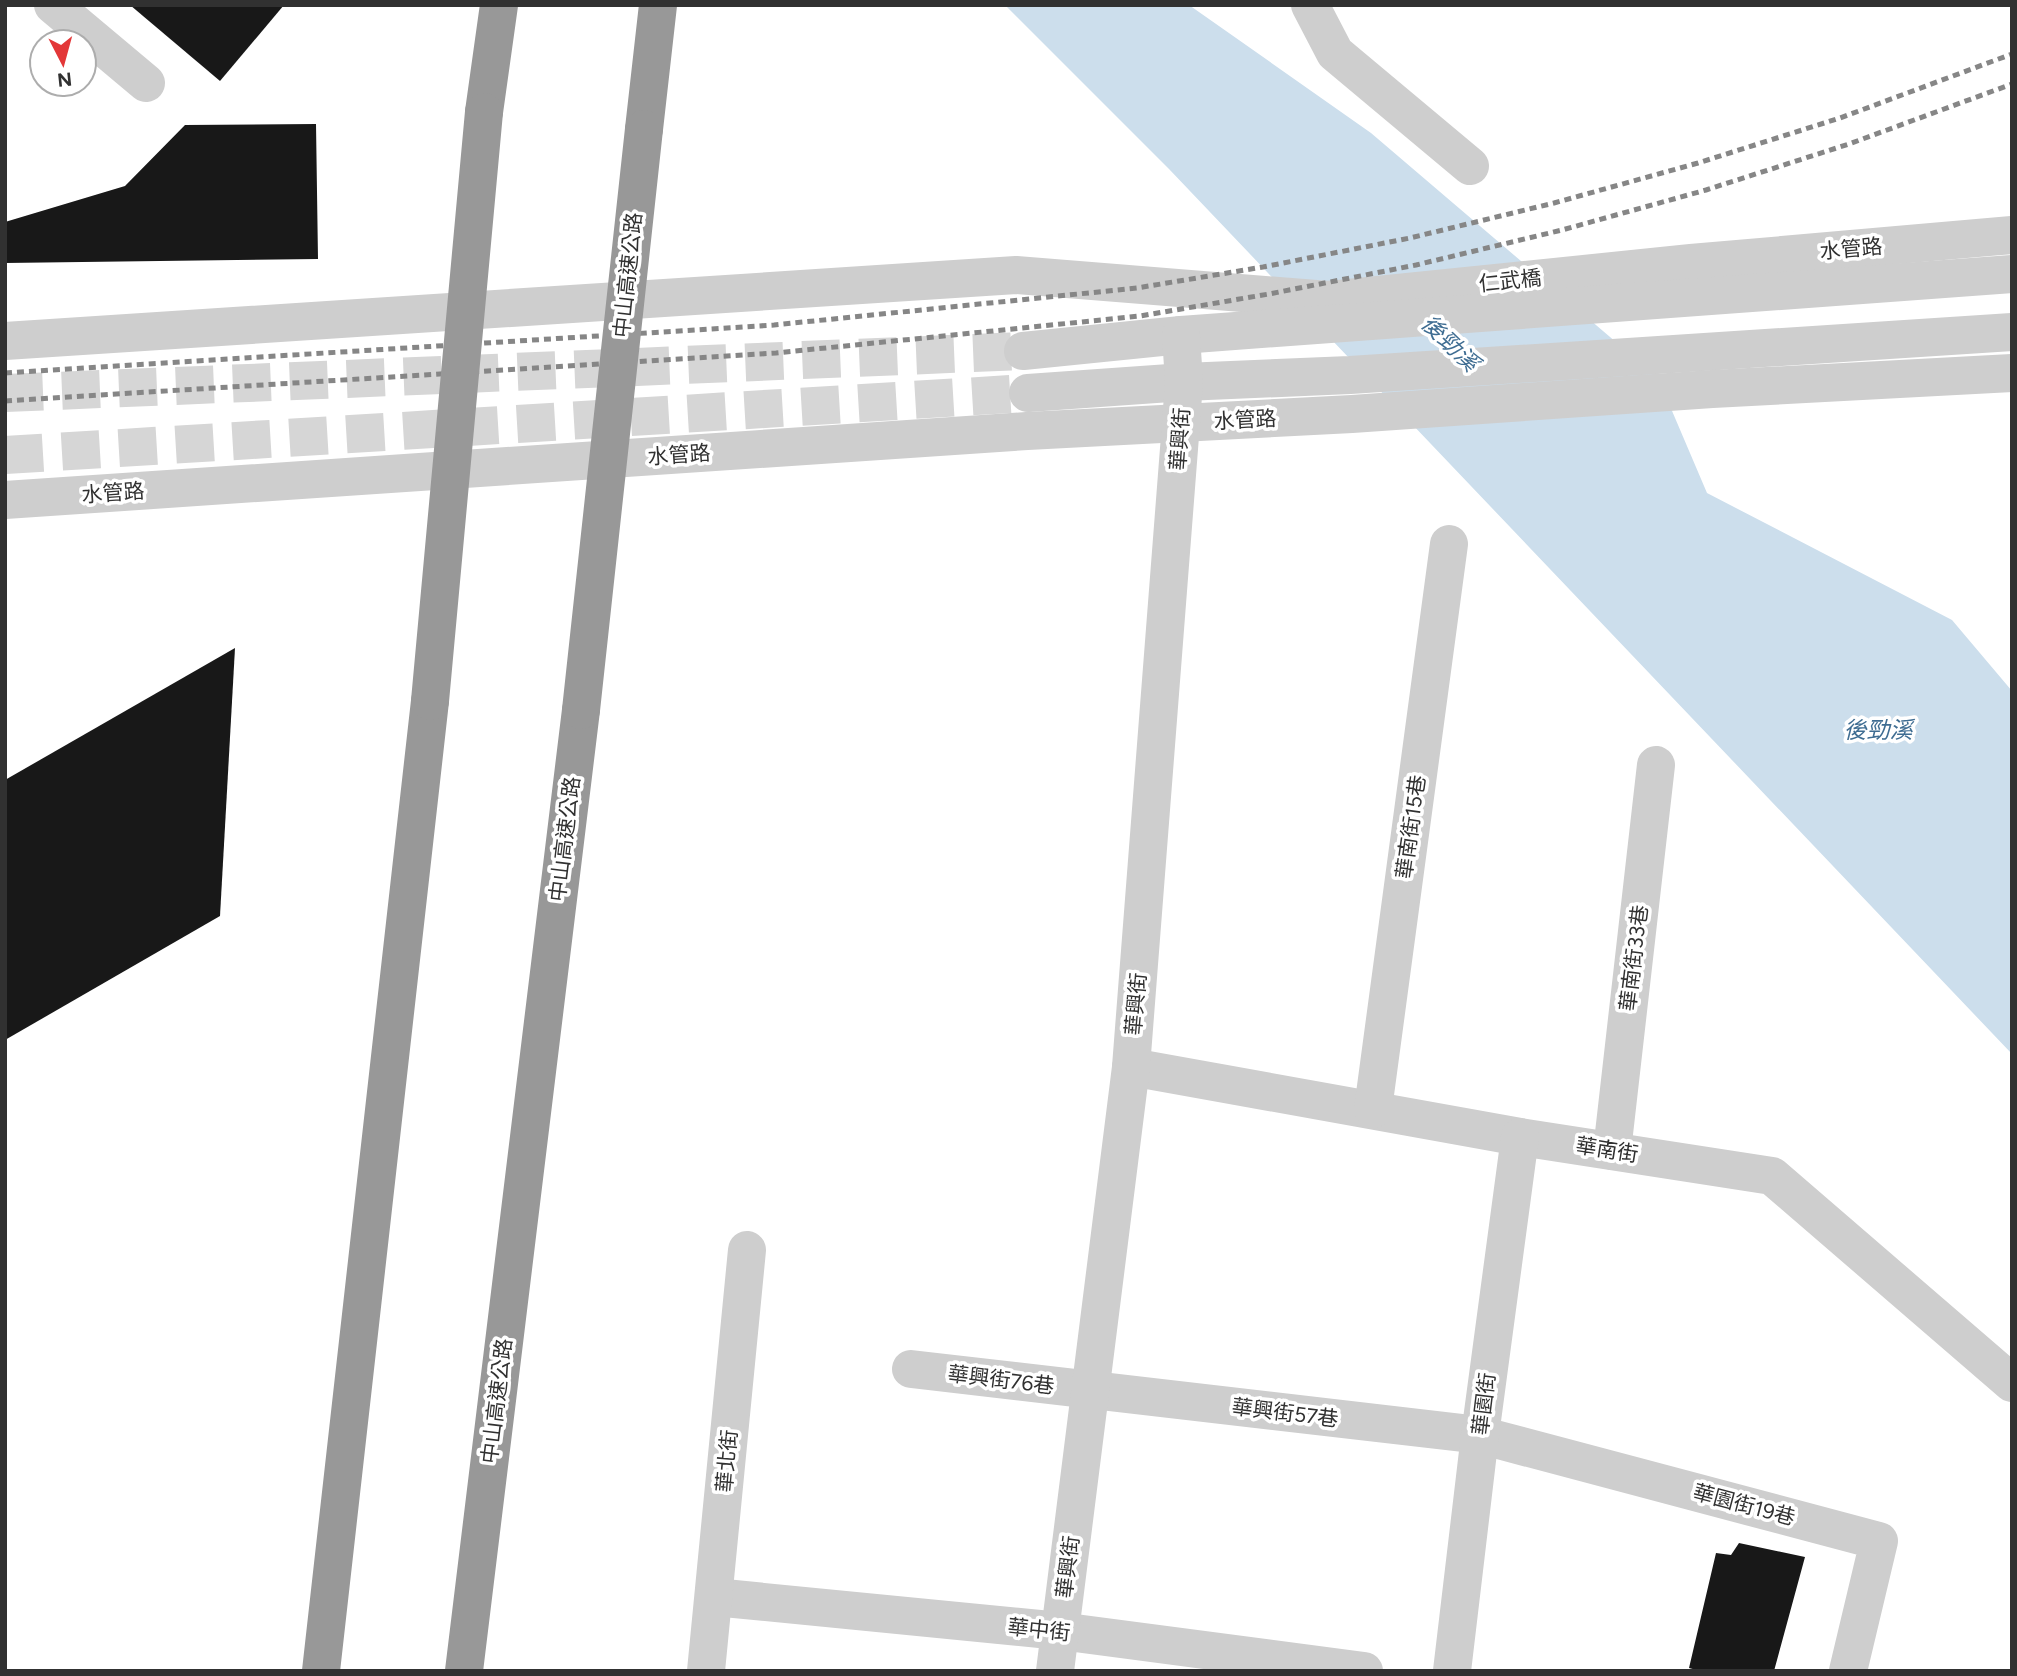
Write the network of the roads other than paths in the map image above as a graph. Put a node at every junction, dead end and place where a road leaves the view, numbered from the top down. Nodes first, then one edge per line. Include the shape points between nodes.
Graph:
1 (53, 5) edge
2 (499, 5) edge
3 (658, 5) edge
4 (1310, 5) edge
5 (146, 83) dead end
6 (1470, 166) dead end
7 (2012, 235) edge
8 (2012, 274) edge
9 (1695, 280) junction
10 (1336, 312) junction
11 (2012, 332) edge
12 (1181, 335) junction
13 (5, 341) edge
14 (1023, 351) tunnel mouth
15 (2012, 373) edge
16 (1184, 382) junction
17 (1028, 393) tunnel mouth
18 (1181, 423) junction
19 (5, 500) edge
20 (1449, 544) dead end
21 (1656, 765) dead end
22 (1131, 1067) junction
23 (1373, 1110) junction
24 (1520, 1137) junction
25 (1612, 1151) junction
26 (747, 1251) dead end
27 (911, 1369) dead end
28 (2012, 1383) edge
29 (1090, 1391) junction
30 (1480, 1435) junction
31 (714, 1597) junction
32 (1060, 1631) junction
33 (321, 1671) edge
34 (464, 1671) edge
35 (706, 1671) edge
36 (1055, 1671) edge
37 (1364, 1671) edge
38 (1452, 1671) edge
39 (1848, 1671) edge

1 - 5 street
2 - 33 highway, bridge via 484,112 430,701
3 - 34 highway, 中山高速公路, bridge via 581,710
4 - 6 street via 1335,53
7 - 9 street, 水管路
8 - 9 street, 水管路
9 - 10 street, 仁武橋
10 - 12 street
10 - 13 street via 1016,275
11 - 16 street, 水管路
12 - 14 street
12 - 16 street, 華興街
15 - 18 street, 水管路
16 - 17 street, 水管路
16 - 18 street, 華興街
18 - 19 street, 水管路
18 - 22 street, 華興街
20 - 23 street, 華南街15巷
21 - 25 street, 華南街33巷
22 - 23 street, 華南街
22 - 29 street, 華興街
23 - 24 street, 華南街
24 - 25 street, 華南街
24 - 30 street, 華園街
25 - 28 street, 華南街 via 1772,1176
26 - 31 street, 華北街
27 - 29 street, 華興街76巷
29 - 30 street, 華興街57巷
29 - 32 street, 華興街
30 - 38 street, 華園街
30 - 39 street, 華園街19巷 via 1879,1541
31 - 32 street, 華中街
31 - 35 street, 華北街
32 - 36 street, 華興街
32 - 37 street, 華中街

